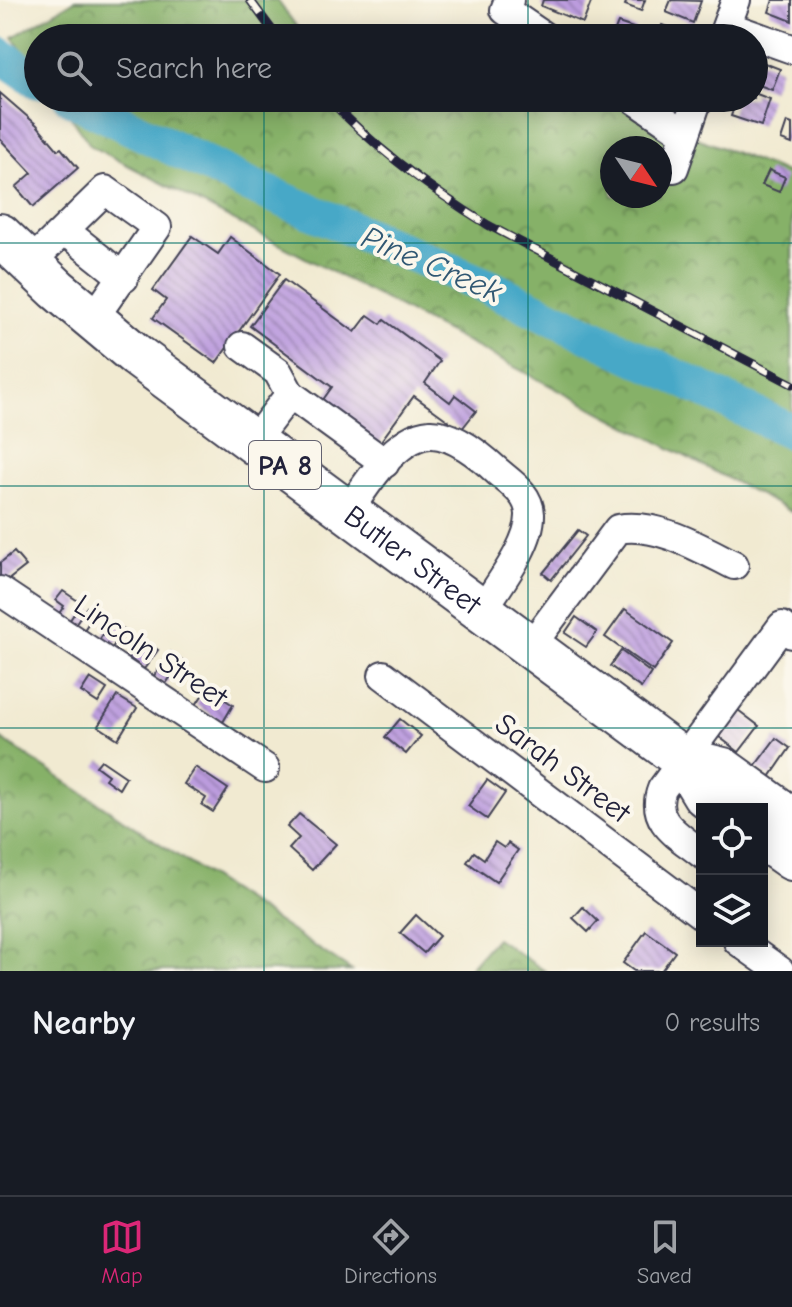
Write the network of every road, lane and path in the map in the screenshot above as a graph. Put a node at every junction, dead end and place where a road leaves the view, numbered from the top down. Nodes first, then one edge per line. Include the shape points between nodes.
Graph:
1 (507, 5) edge
2 (529, 24) edge
3 (768, 38) edge
4 (792, 49) edge
5 (653, 112) edge
6 (692, 112) edge
7 (684, 133) junction
8 (674, 168) dead end
9 (65, 231) junction
10 (0, 235) edge
11 (29, 264) junction
12 (124, 278) junction
13 (93, 319) junction
14 (242, 346) dead end
15 (290, 394) junction
16 (253, 442) junction
17 (385, 463) junction
18 (348, 512) junction
19 (734, 565) dead end
20 (0, 591) edge
21 (482, 611) junction
22 (787, 630) edge
23 (530, 647) junction
24 (383, 675) dead end
25 (682, 759) junction
26 (265, 768) dead end
27 (714, 803) edge
28 (792, 819) edge
29 (768, 842) edge
30 (696, 849) edge
31 (792, 859) edge
32 (696, 905) edge
33 (746, 947) edge
34 (780, 971) edge

1 - 2 street
3 - 4 street
5 - 7 street
6 - 7 street
7 - 8 street
9 - 11 street
9 - 12 street
9 - 12 street via 105,190 157,227
10 - 11 highway, Butler Street / PA 8
11 - 13 highway, Butler Street / PA 8
12 - 13 street
13 - 16 highway, Butler Street / PA 8
14 - 15 street via 278,372
15 - 16 street
15 - 17 street
16 - 18 highway, Butler Street / PA 8
17 - 18 street
17 - 21 street via 408,442 430,434 451,439 527,497 525,540
18 - 21 highway, Butler Street / PA 8
19 - 23 street via 667,535 618,529
20 - 26 street, Lincoln Street
21 - 23 highway, Butler Street / PA 8
22 - 25 street
23 - 25 highway, Butler Street / PA 8
24 - 32 street, Sarah Street
25 - 27 highway, Butler Street / PA 8
25 - 28 highway, Butler Street / PA 8 via 723,769
25 - 30 street via 662,789 659,814
29 - 31 highway
33 - 34 street

